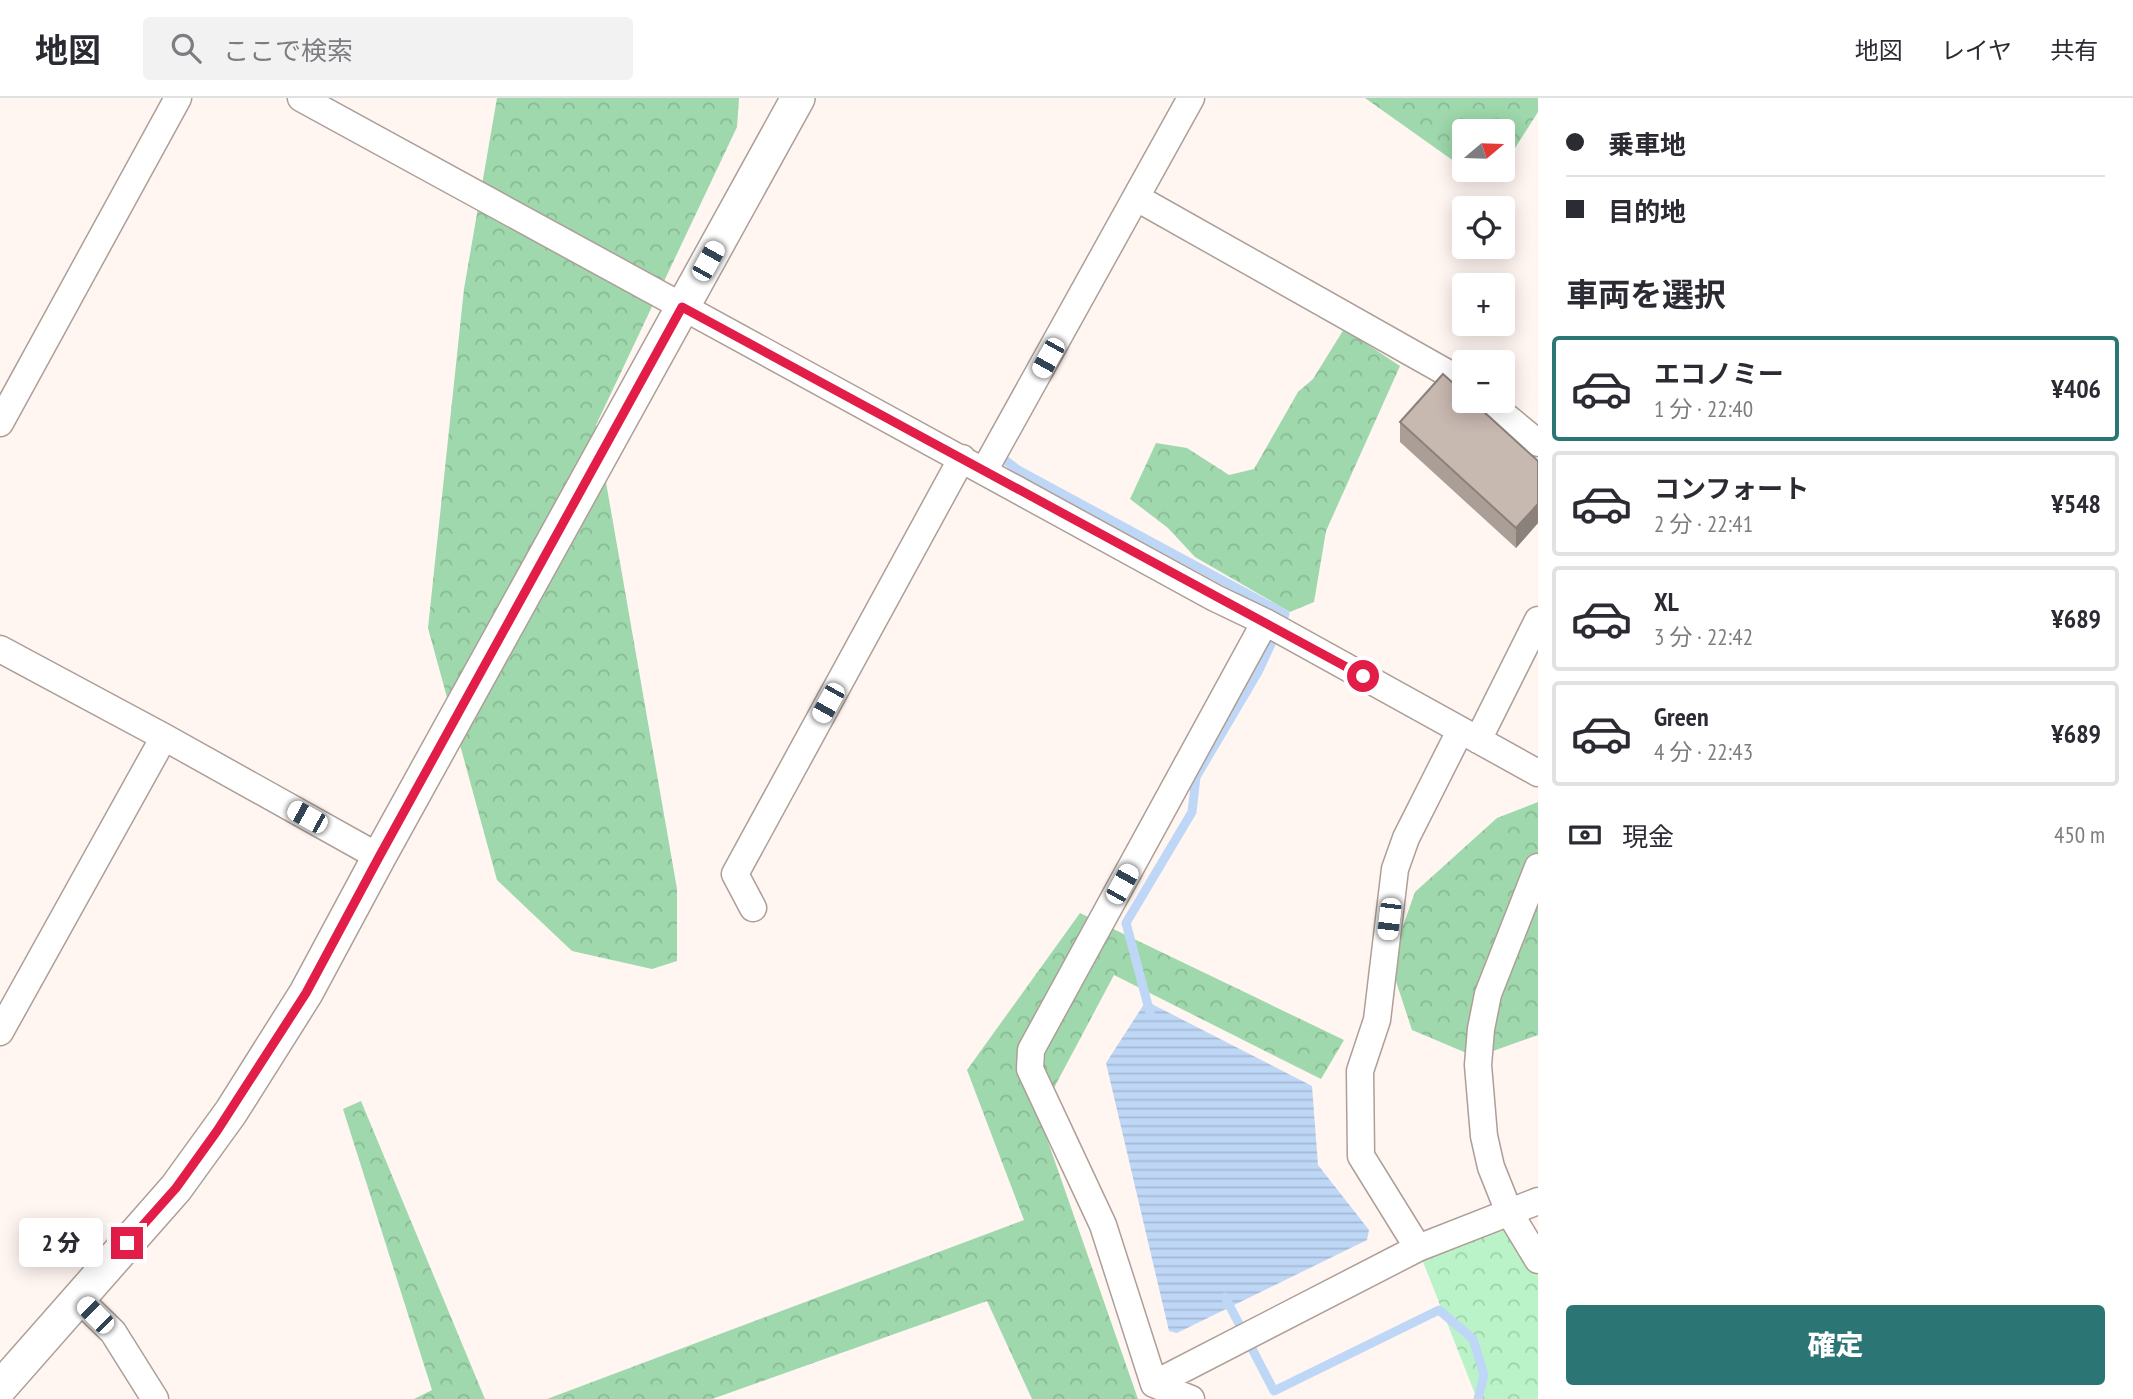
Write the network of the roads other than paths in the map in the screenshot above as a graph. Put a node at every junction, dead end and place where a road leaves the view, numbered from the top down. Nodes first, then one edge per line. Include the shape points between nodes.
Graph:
1 (178, 98) edge
2 (301, 98) edge
3 (798, 98) edge
4 (1191, 98) edge
5 (1136, 198) junction
6 (682, 307) junction
7 (1452, 376) edge
8 (1502, 413) edge
9 (0, 423) edge
10 (1538, 443) edge
11 (974, 465) junction
12 (1538, 620) edge
13 (1265, 622) junction
14 (0, 649) edge
15 (1469, 735) junction
16 (164, 737) junction
17 (1538, 773) edge
18 (379, 857) junction
19 (1538, 867) edge
20 (753, 908) dead end
21 (0, 1032) edge
22 (1538, 1201) edge
23 (1509, 1212) junction
24 (1418, 1248) junction
25 (1538, 1260) edge
26 (78, 1298) junction
27 (1154, 1384) junction
28 (0, 1388) edge
29 (156, 1399) edge
30 (1191, 1399) edge

1 - 9 street
2 - 6 street
3 - 6 street
4 - 5 street
5 - 7 street
5 - 11 street
6 - 11 street
6 - 18 street
8 - 10 street
11 - 13 street
11 - 20 street via 735,874
12 - 15 street
13 - 15 street
13 - 27 street via 1031,1050 1030,1069 1103,1225
14 - 16 street
15 - 17 street
15 - 24 street via 1406,838 1395,869 1377,1020 1360,1071 1361,1156
16 - 18 street
16 - 21 street
18 - 26 street via 306,993 231,1112 176,1188
19 - 23 street via 1488,994 1481,1029 1478,1065 1484,1136
22 - 23 street
23 - 24 street
23 - 25 street
24 - 27 street
26 - 28 street
26 - 29 street via 113,1332
27 - 30 street

